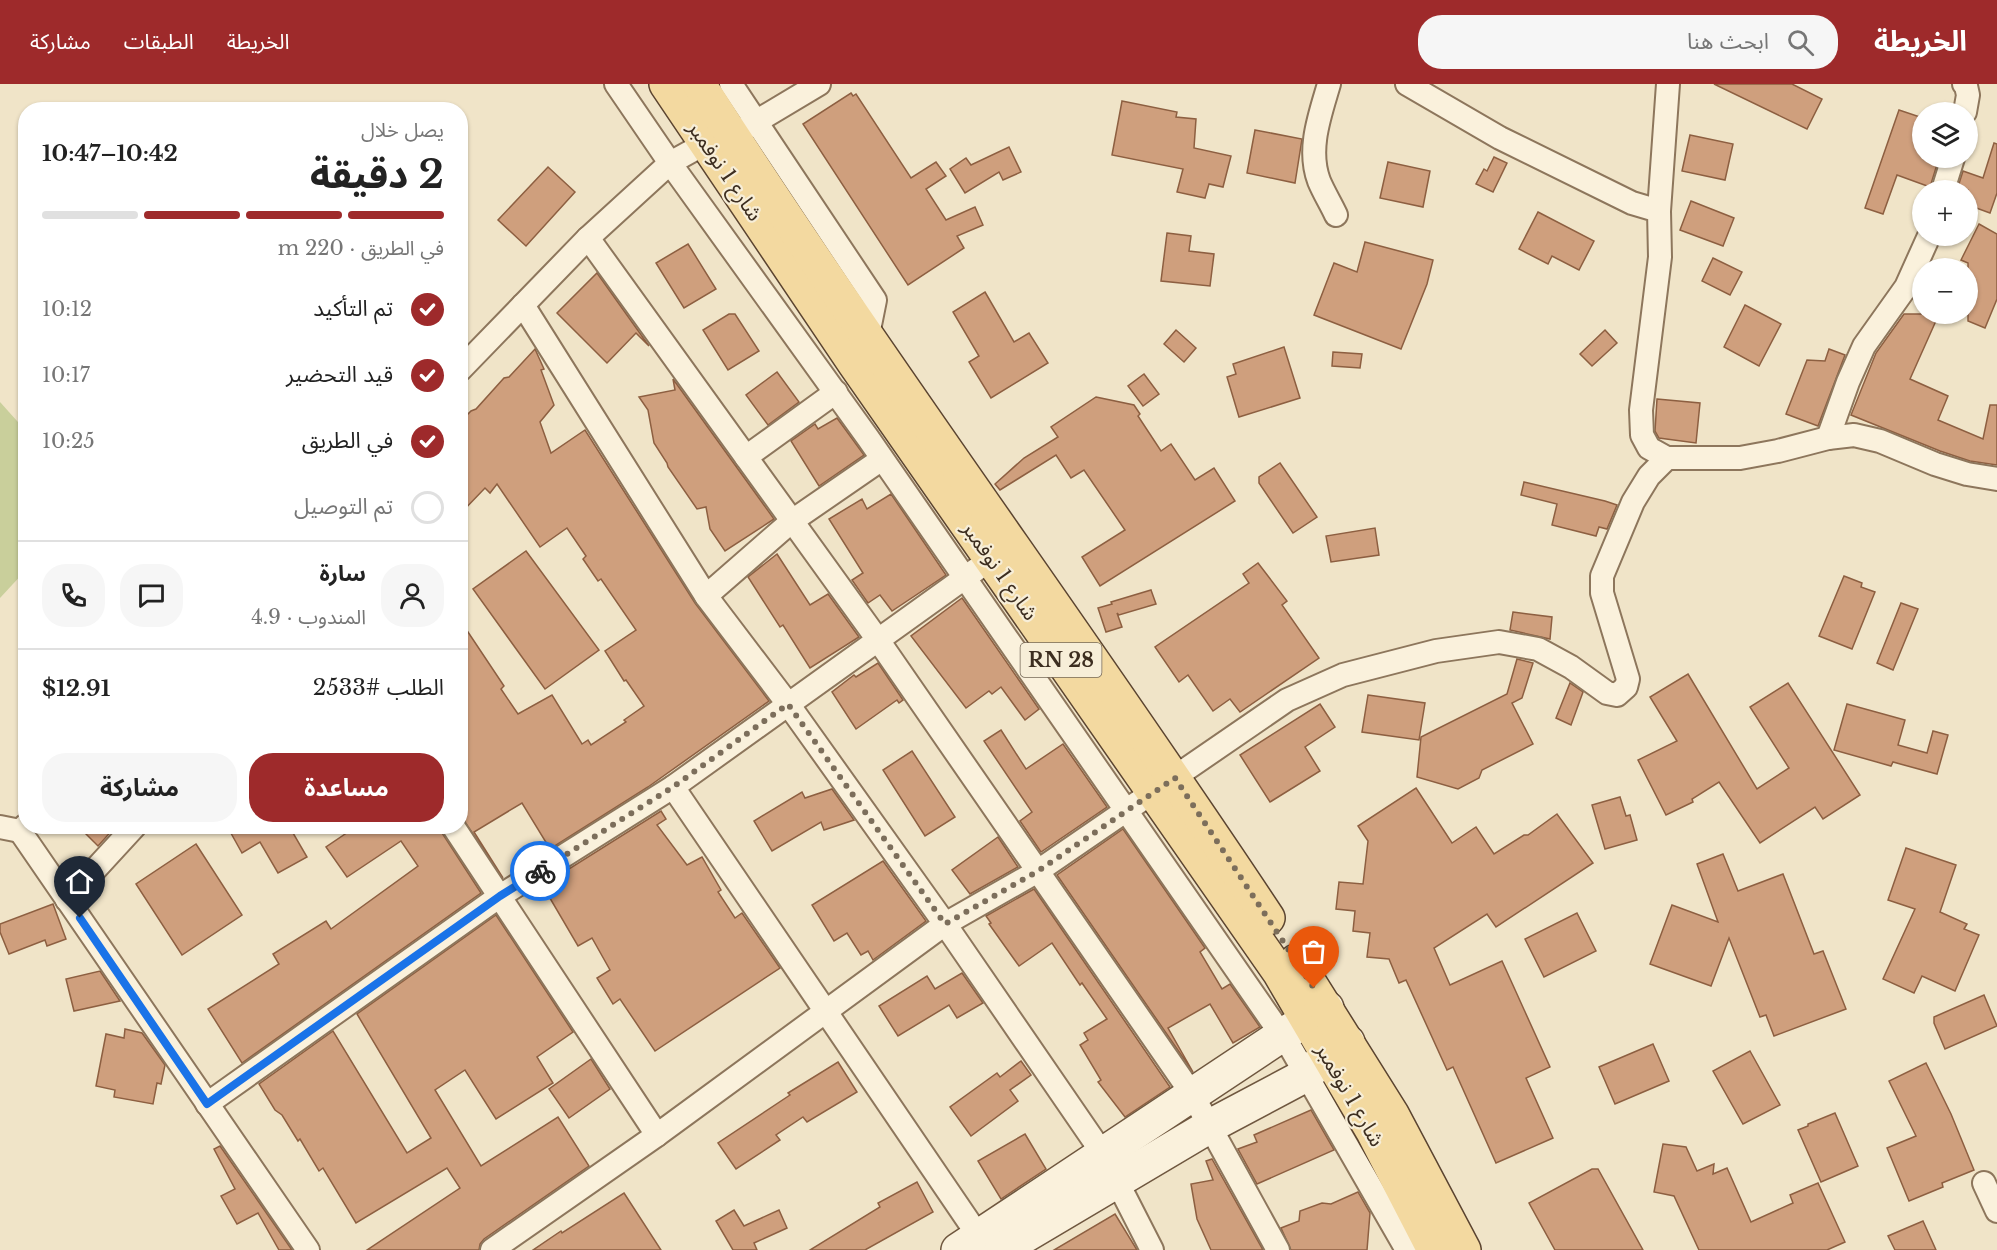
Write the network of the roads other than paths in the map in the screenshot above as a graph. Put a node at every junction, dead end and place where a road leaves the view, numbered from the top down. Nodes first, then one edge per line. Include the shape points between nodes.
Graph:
1 (616, 84) edge
2 (666, 84) edge
3 (699, 84) edge
4 (731, 84) edge
5 (819, 84) edge
6 (1329, 84) edge
7 (1407, 84) edge
8 (1668, 84) edge
9 (1964, 84) edge
10 (1967, 102) edge
11 (731, 134) junction
12 (670, 163) junction
13 (1659, 211) junction
14 (1336, 215) dead end
15 (588, 238) junction
16 (1924, 246) edge
17 (523, 305) junction
18 (468, 362) edge
19 (836, 392) junction
20 (1828, 438) junction
21 (746, 457) junction
22 (1667, 458) junction
23 (882, 459) junction
24 (1997, 479) edge
25 (792, 521) junction
26 (1002, 552) junction
27 (964, 578) junction
28 (706, 596) junction
29 (878, 640) junction
30 (788, 704) junction
31 (1164, 785) junction
32 (673, 787) junction
33 (1126, 810) junction
34 (19, 834) edge
35 (128, 834) edge
36 (458, 834) edge
37 (1038, 871) junction
38 (500, 896) junction
39 (67, 900) junction
40 (945, 924) junction
41 (827, 1011) junction
42 (1305, 1021) junction
43 (1327, 1057) junction
44 (1192, 1094) junction
45 (207, 1104) junction
46 (1210, 1126) junction
47 (657, 1135) junction
48 (1110, 1168) junction
49 (1984, 1183) dead end
50 (1997, 1211) edge
51 (981, 1246) edge
52 (308, 1250) edge
53 (492, 1250) edge
54 (1152, 1250) edge
55 (1278, 1250) edge
56 (1407, 1250) edge
57 (1434, 1250) edge
58 (1464, 1250) edge

1 - 12 street
2 - 11 main road, شارع 1 نوفمبر / RN 28
3 - 11 main road, شارع 1 نوفمبر / RN 28
4 - 11 street
5 - 11 street
6 - 14 street via 1315,131 1316,162 1318,179
7 - 13 street via 1500,138 1632,203
8 - 13 street
9 - 10 street
11 - 12 street
11 - 26 main road, شارع 1 نوفمبر / RN 28 via 868,335
11 - 26 main road, شارع 1 نوفمبر / RN 28 via 854,363
12 - 15 street
12 - 19 street
13 - 22 street via 1660,257 1641,410 1642,435 1649,448
15 - 17 street
15 - 21 street
16 - 20 street via 1906,287 1864,346
17 - 18 street
17 - 28 street
19 - 21 street
19 - 23 street
20 - 22 street via 1740,458
20 - 24 street via 1854,435 1880,441 1935,464
21 - 25 street
22 - 31 street via 1649,476 1633,502 1602,576 1602,592 1628,679 1617,695 1607,693 1538,649 1499,642 1436,651 1344,675 1287,700
23 - 25 street
23 - 27 street
25 - 28 street
25 - 29 street
26 - 27 street
26 - 31 main road, شارع 1 نوفمبر / RN 28
27 - 29 street
27 - 33 street
28 - 30 street
29 - 30 street
29 - 37 street
30 - 32 street
30 - 40 street
31 - 33 street
31 - 42 main road, شارع 1 نوفمبر / RN 28
32 - 38 street
32 - 41 street
33 - 37 street
33 - 42 street
34 - 39 street
35 - 39 street
36 - 38 street
37 - 40 street
37 - 44 street
38 - 45 street
38 - 47 street
39 - 45 street
40 - 41 street
40 - 48 street
41 - 47 street
41 - 51 street
42 - 43 main road, شارع 1 نوفمبر / RN 28
42 - 43 street
42 - 44 street
43 - 46 street
43 - 56 street
43 - 57 main road, شارع 1 نوفمبر / RN 28 via 1373,1132
43 - 58 main road, شارع 1 نوفمبر / RN 28 via 1392,1114
44 - 46 street
44 - 48 street
45 - 52 street
46 - 48 street
46 - 55 street
47 - 53 street
48 - 51 street
48 - 54 street
49 - 50 street

